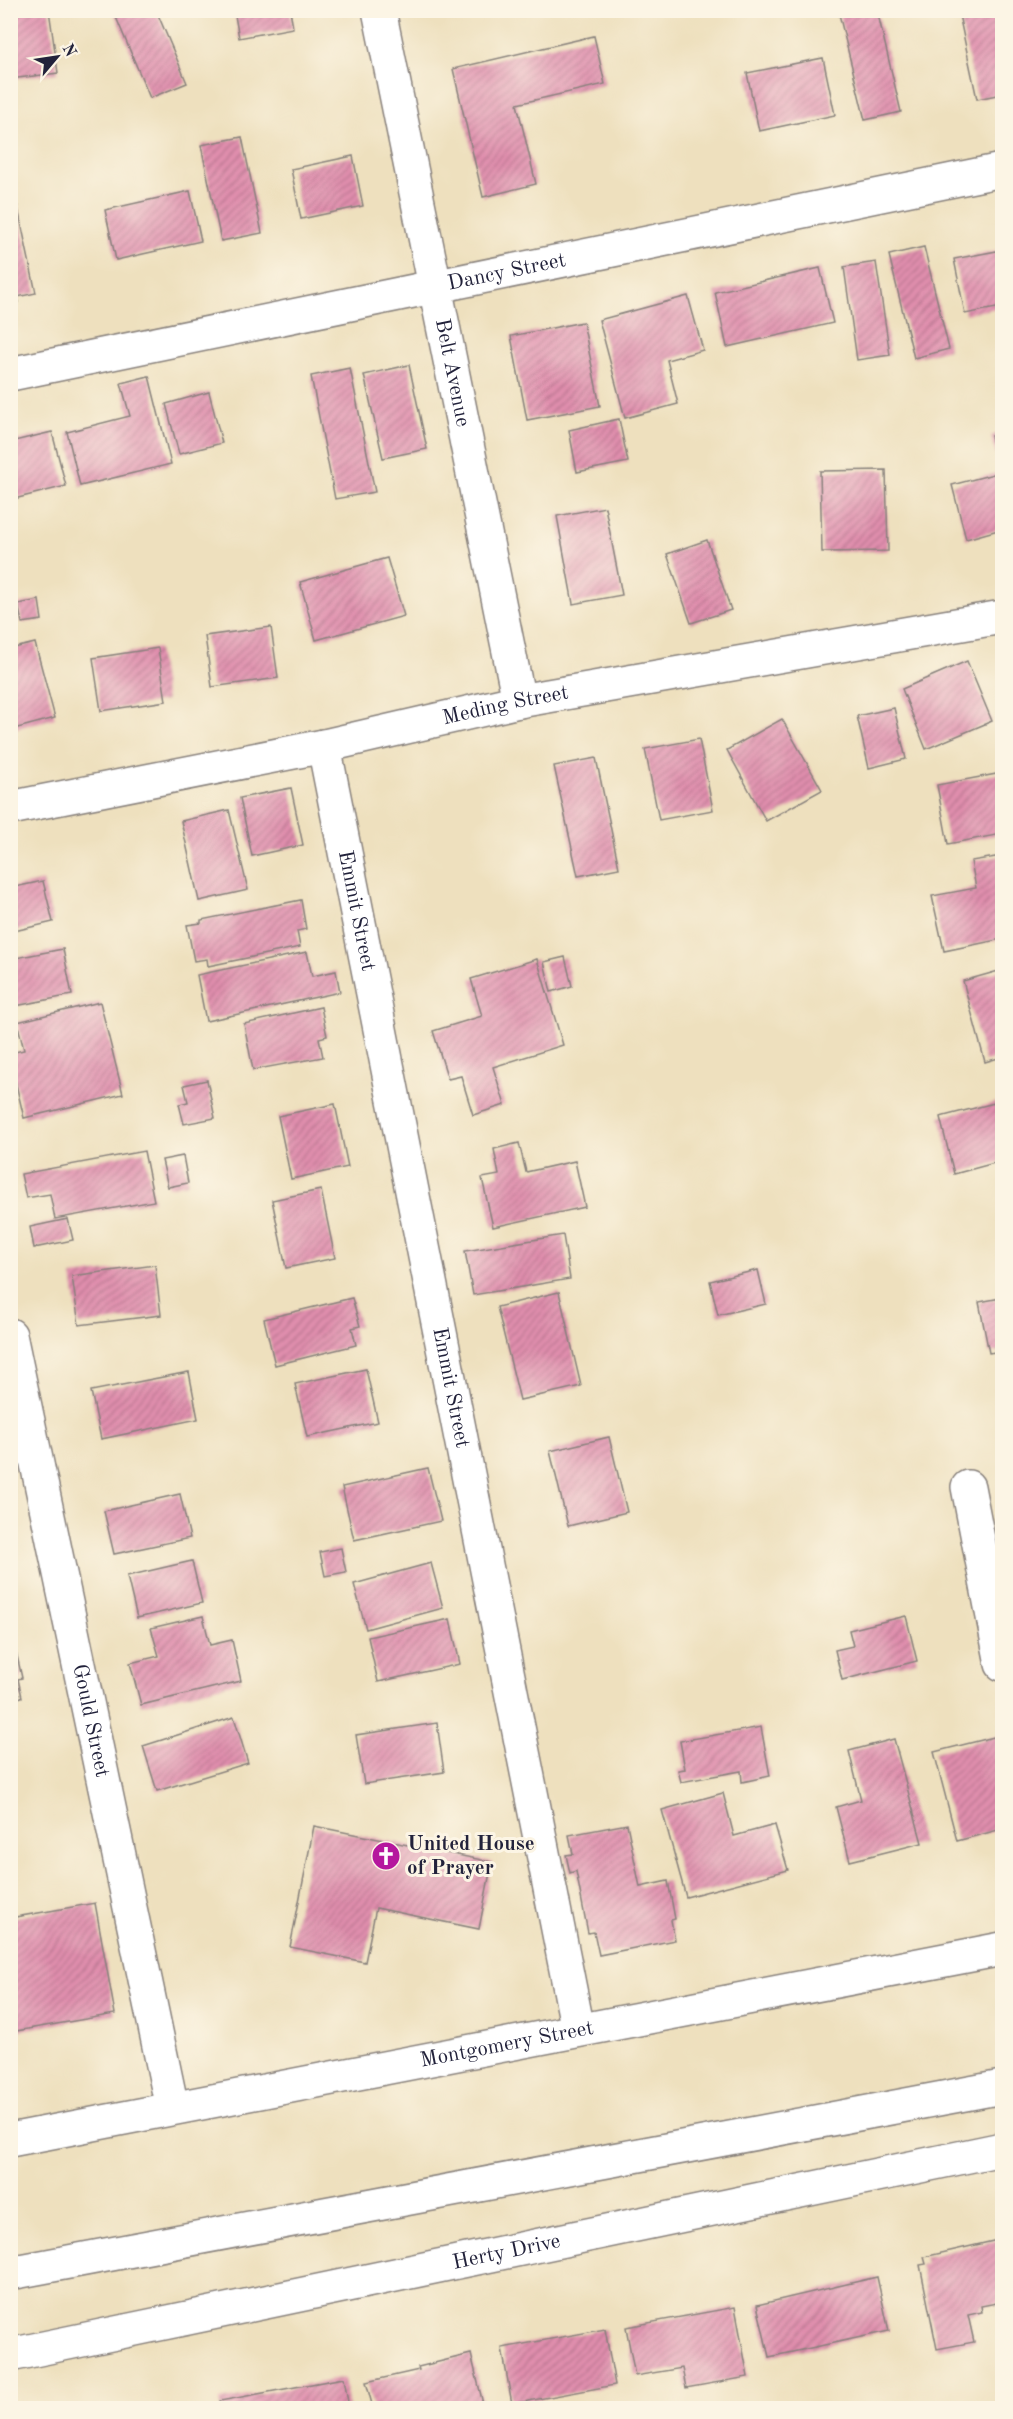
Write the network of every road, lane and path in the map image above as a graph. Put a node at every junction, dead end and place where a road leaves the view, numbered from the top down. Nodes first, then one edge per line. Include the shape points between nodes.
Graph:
1 (379, 10) edge
2 (1002, 170) edge
3 (436, 285) junction
4 (10, 374) edge
5 (1002, 617) edge
6 (519, 701) junction
7 (324, 746) junction
8 (10, 808) edge
9 (10, 1335) edge
10 (968, 1487) dead end
11 (1002, 1664) edge
12 (1002, 1949) edge
13 (578, 2030) junction
14 (1002, 2087) edge
15 (172, 2108) junction
16 (10, 2140) edge
17 (1002, 2149) edge
18 (10, 2273) edge
19 (10, 2355) edge

1 - 3 street, Belt Avenue
2 - 3 street, Dancy Street
3 - 4 street, Dancy Street
3 - 6 street, Belt Avenue
5 - 6 street, Meding Street
6 - 7 street, Meding Street
7 - 8 street, Meding Street
7 - 13 street, Emmit Street
9 - 15 street, Gould Street
10 - 11 street
12 - 13 street, Montgomery Street
13 - 15 street, Montgomery Street
14 - 18 street
15 - 16 street, Montgomery Street
17 - 19 street, Herty Drive

